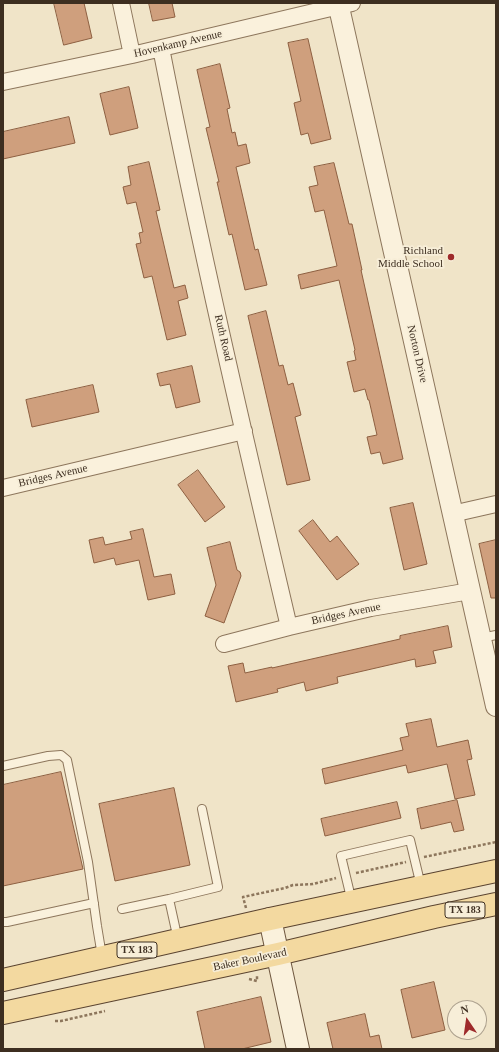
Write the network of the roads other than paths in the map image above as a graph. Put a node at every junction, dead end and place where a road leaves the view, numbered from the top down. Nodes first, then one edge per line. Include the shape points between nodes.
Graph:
1 (121, 3) edge
2 (343, 4) edge
3 (161, 48) junction
4 (132, 55) junction
5 (3, 82) edge
6 (244, 431) junction
7 (3, 488) edge
8 (496, 504) edge
9 (452, 514) junction
10 (470, 590) junction
11 (289, 627) junction
12 (488, 636) edge
13 (224, 644) dead end
14 (496, 706) edge
15 (3, 766) edge
16 (202, 809) dead end
17 (496, 871) edge
18 (421, 887) junction
19 (169, 899) junction
20 (352, 902) junction
21 (94, 903) junction
22 (496, 904) edge
23 (122, 910) dead end
24 (270, 919) junction
25 (3, 922) edge
26 (178, 941) junction
27 (278, 954) junction
28 (103, 957) junction
29 (3, 980) edge
30 (3, 1013) edge
31 (298, 1049) edge

1 - 4 street
2 - 3 street, Hovenkamp Avenue
2 - 9 street, Norton Drive
3 - 4 street, Hovenkamp Avenue
3 - 6 street, Ruth Road
4 - 5 street, Hovenkamp Avenue
6 - 7 street, Bridges Avenue
6 - 11 street, Ruth Road
8 - 9 street
9 - 10 street, Norton Drive
10 - 11 street, Bridges Avenue via 371,608
10 - 12 street, Norton Drive
11 - 13 street, Bridges Avenue
12 - 14 street, Norton Drive
15 - 21 lane via 48,756 61,755 67,760
16 - 19 lane via 218,887
17 - 18 main road, TX 183
18 - 20 main road, TX 183
18 - 20 lane via 410,840 341,856
19 - 23 lane
19 - 26 lane
20 - 24 main road, TX 183
21 - 25 lane
21 - 28 lane
22 - 27 main road, Baker Boulevard / TX 183
24 - 26 main road, TX 183
24 - 27 main road
26 - 28 main road, TX 183
27 - 30 main road, Baker Boulevard / TX 183
27 - 31 main road
28 - 29 main road, TX 183

